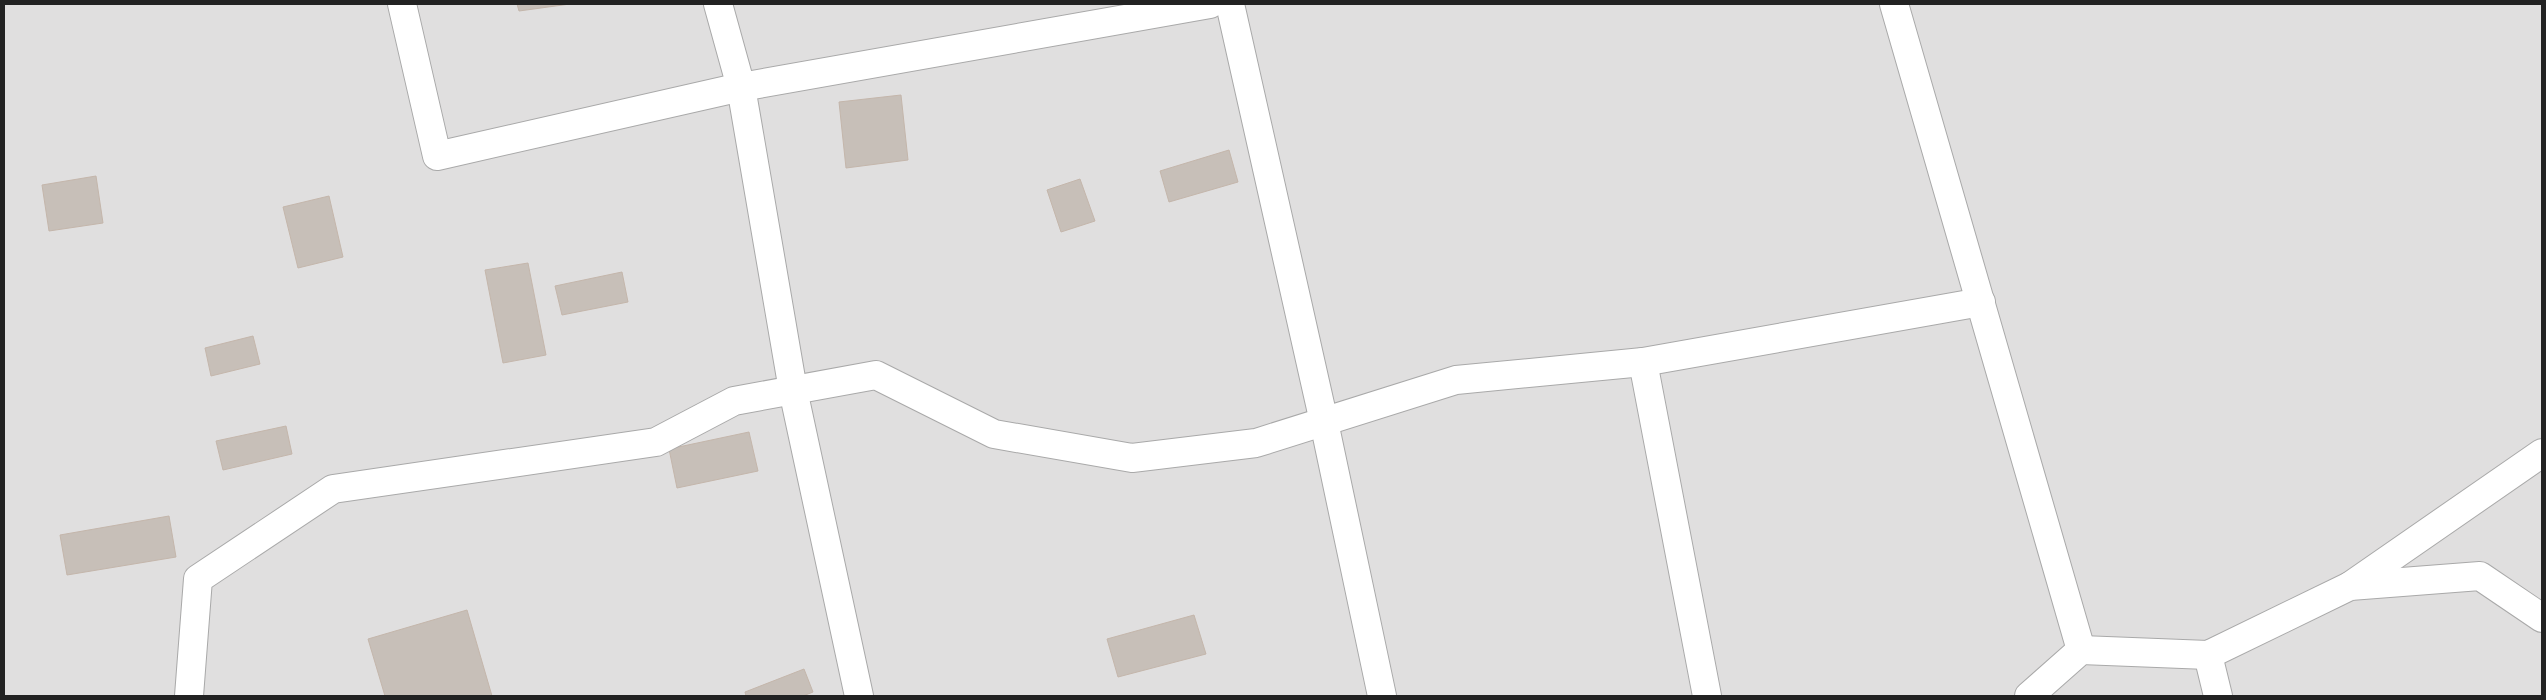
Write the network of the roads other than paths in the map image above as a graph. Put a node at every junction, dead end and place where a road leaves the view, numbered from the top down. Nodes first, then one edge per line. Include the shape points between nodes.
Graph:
1 (402, 4) edge
2 (718, 4) edge
3 (1210, 4) edge
4 (1230, 4) edge
5 (1894, 4) edge
6 (741, 87) junction
7 (1981, 302) junction
8 (1644, 362) junction
9 (792, 390) junction
10 (1324, 422) junction
11 (2542, 453) edge
12 (2350, 586) junction
13 (2542, 618) edge
14 (2082, 650) junction
15 (2208, 655) junction
16 (189, 696) edge
17 (859, 696) edge
18 (1382, 696) edge
19 (1707, 696) edge
20 (2029, 696) edge
21 (2218, 696) edge

1 - 6 street via 438,156
2 - 6 street
3 - 6 street
4 - 10 street
5 - 7 street
6 - 9 street
7 - 8 street
7 - 14 street
8 - 10 street via 1456,380
8 - 19 street
9 - 10 street via 876,375 994,434 1132,458 1256,443
9 - 16 street via 734,401 656,442 333,489 198,579
9 - 17 street
10 - 18 street
11 - 12 street
12 - 13 street via 2480,576
12 - 15 street
14 - 15 street
14 - 20 street
15 - 21 street

